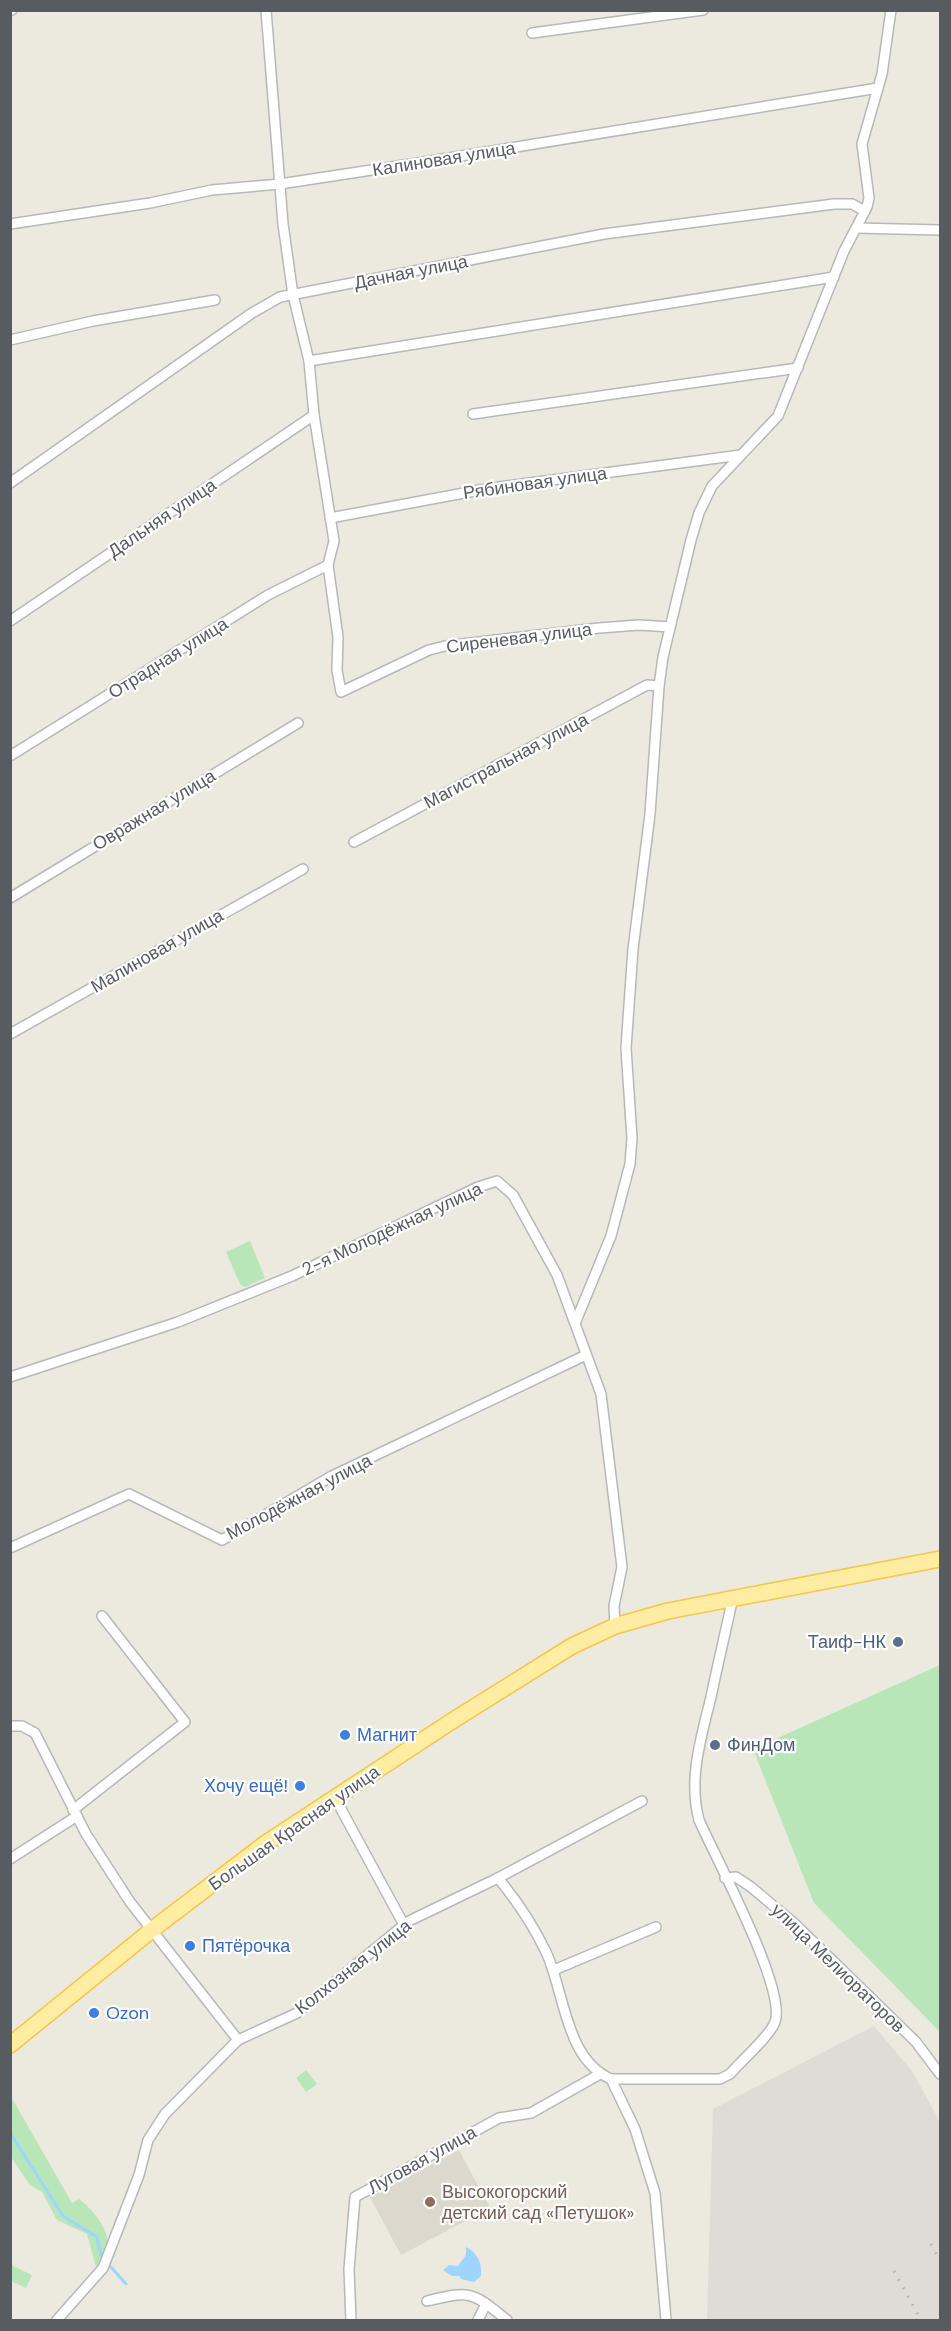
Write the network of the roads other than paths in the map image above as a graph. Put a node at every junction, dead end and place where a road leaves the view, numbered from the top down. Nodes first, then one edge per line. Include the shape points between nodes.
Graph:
1 (266, 10) edge
2 (703, 10) edge
3 (891, 10) edge
4 (532, 33) dead end
5 (878, 88) junction
6 (280, 184) junction
7 (865, 211) junction
8 (10, 224) edge
9 (856, 228) junction
10 (940, 230) edge
11 (834, 277) junction
12 (292, 295) junction
13 (216, 300) dead end
14 (10, 340) edge
15 (309, 361) junction
16 (798, 368) junction
17 (473, 414) dead end
18 (314, 415) junction
19 (741, 455) junction
20 (10, 483) edge
21 (330, 518) junction
22 (328, 565) junction
23 (10, 621) edge
24 (670, 627) junction
25 (659, 686) junction
26 (298, 723) dead end
27 (10, 756) edge
28 (354, 842) dead end
29 (303, 868) dead end
30 (10, 898) edge
31 (10, 1034) edge
32 (576, 1321) junction
33 (586, 1355) junction
34 (10, 1377) edge
35 (10, 1548) edge
36 (940, 1558) edge
37 (733, 1597) junction
38 (102, 1616) dead end
39 (615, 1626) junction
40 (10, 1726) edge
41 (335, 1798) junction
42 (642, 1801) dead end
43 (75, 1813) junction
44 (10, 1859) edge
45 (498, 1878) junction
46 (725, 1878) junction
47 (404, 1925) junction
48 (656, 1928) dead end
49 (153, 1929) junction
50 (554, 1970) junction
51 (238, 2040) junction
52 (10, 2045) edge
53 (600, 2074) junction
54 (940, 2074) edge
55 (611, 2079) junction
56 (427, 2301) dead end
57 (486, 2304) junction
58 (57, 2320) edge
59 (351, 2320) edge
60 (478, 2320) edge
61 (507, 2320) edge
62 (666, 2320) edge

1 - 6 street
2 - 4 street
3 - 5 street
5 - 6 street, Калиновая улица
5 - 7 street via 862,144 869,198
6 - 8 street, Калиновая улица via 212,190
6 - 12 street
7 - 9 street
7 - 12 street, Дачная улица via 852,204 826,204 603,234
9 - 10 street
9 - 11 street
11 - 15 street
11 - 16 street
12 - 15 street
12 - 20 street, Дачная улица via 280,297 252,313
13 - 14 street
15 - 18 street
16 - 17 street
16 - 19 street via 778,416
18 - 21 street
18 - 23 street, Дальняя улица
19 - 21 street, Рябиновая улица via 491,488
19 - 24 street via 712,486 699,513
21 - 22 street via 334,541
22 - 24 street, Сиреневая улица via 341,692 445,646 599,628
22 - 27 street, Отрадная улица via 268,595
24 - 25 street
25 - 28 street, Магистральная улица via 646,685
25 - 32 street via 650,814 627,1017 630,1164 611,1236
26 - 30 street, Овражная улица
29 - 31 street, Малиновая улица
32 - 33 street, 2-я Молодёжная улица
32 - 34 street, 2-я Молодёжная улица via 536,1235 513,1195 497,1181 292,1276 72,1359
33 - 35 street, Молодёжная улица via 332,1476 222,1540 129,1494
33 - 39 street, 2-я Молодёжная улица via 602,1394 622,1567 614,1606
36 - 37 main road, Большая Красная улица
37 - 39 main road, Большая Красная улица
37 - 46 street via 694,1784 699,1821
38 - 43 street via 186,1722
39 - 41 main road, Большая Красная улица via 540,1664
40 - 43 street via 22,1726 35,1733
41 - 47 street
41 - 49 main road, Большая Красная улица
42 - 45 street, Колхозная улица
43 - 44 street
43 - 49 street via 130,1902
45 - 47 street, Колхозная улица
45 - 50 street via 527,1917
46 - 54 street, улица Мелиораторов via 735,1877 743,1882 795,1924 916,2042
46 - 55 street via 767,1967 778,2010 775,2024 730,2074 720,2079
47 - 51 street, Колхозная улица via 297,2013
48 - 50 street
49 - 51 street
49 - 52 main road, Большая Красная улица
50 - 53 street via 574,2038 583,2056
51 - 58 street, Колхозная улица via 165,2114 148,2140 139,2175 103,2268
53 - 55 street
53 - 59 street, Луговая улица via 531,2113 499,2118 355,2197 349,2269
55 - 62 street via 635,2129 655,2193
56 - 57 street via 459,2293 471,2294
57 - 60 street
57 - 61 street

